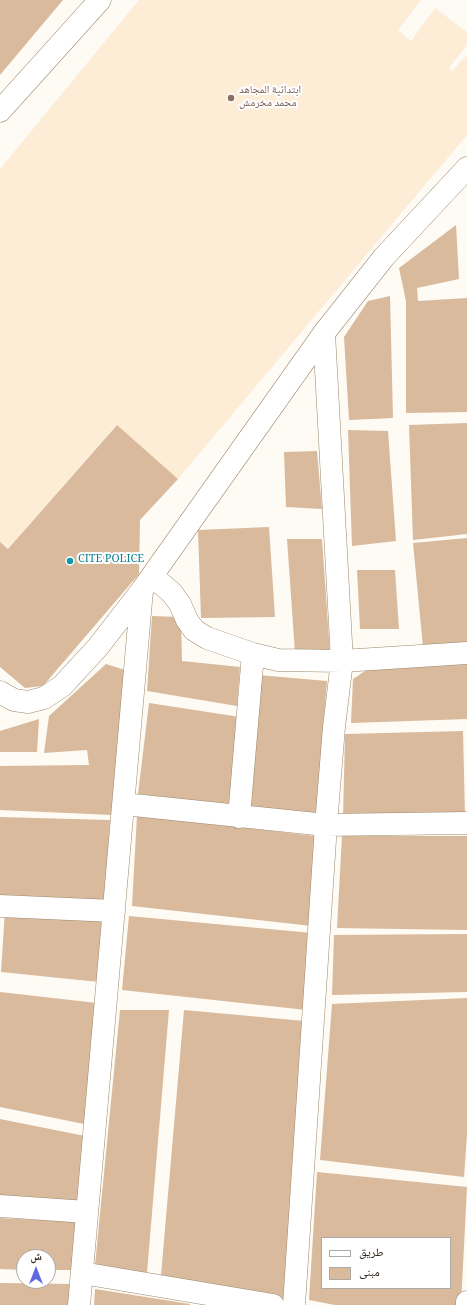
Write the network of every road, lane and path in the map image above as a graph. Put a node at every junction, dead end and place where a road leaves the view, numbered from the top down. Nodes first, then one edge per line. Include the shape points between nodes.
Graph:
1 (100, 0) edge
2 (0, 111) edge
3 (467, 168) edge
4 (324, 333) junction
5 (147, 583) junction
6 (467, 653) edge
7 (253, 654) junction
8 (342, 661) junction
9 (0, 692) edge
10 (124, 804) junction
11 (239, 817) junction
12 (467, 823) edge
13 (326, 825) junction
14 (0, 906) edge
15 (114, 911) junction
16 (0, 1206) edge
17 (87, 1212) junction
18 (82, 1273) junction
19 (79, 1305) edge
20 (273, 1305) edge
21 (294, 1305) edge

1 - 2 street
3 - 4 street via 384,257
4 - 5 street
4 - 8 street
5 - 7 street via 176,599 194,630 207,638
5 - 9 street via 98,647 52,695 28,702 14,700
5 - 10 street
6 - 8 street
7 - 8 street via 278,660
7 - 11 street
8 - 13 street
10 - 11 street
10 - 15 street
11 - 13 street
12 - 13 street
13 - 21 street
14 - 15 street
15 - 17 street
16 - 17 street
17 - 18 street
18 - 19 street
18 - 20 street

